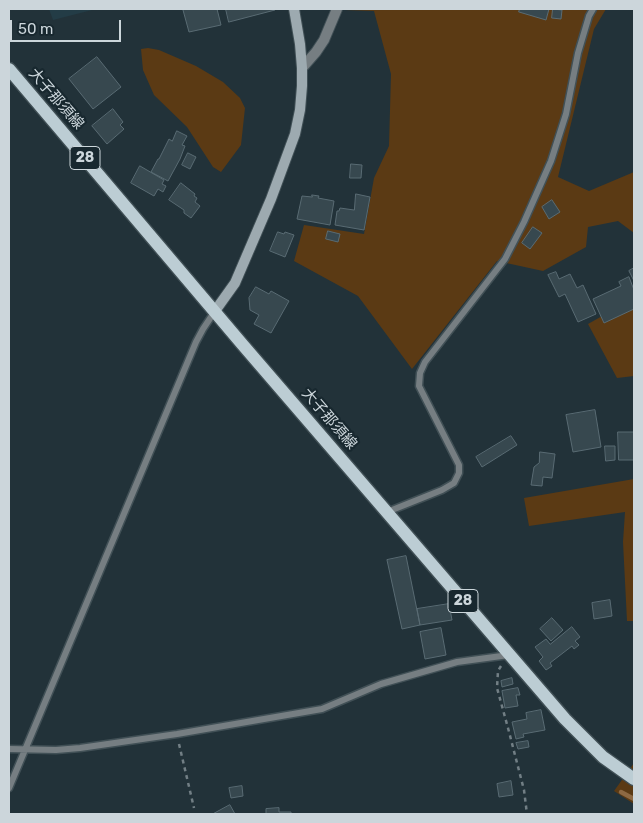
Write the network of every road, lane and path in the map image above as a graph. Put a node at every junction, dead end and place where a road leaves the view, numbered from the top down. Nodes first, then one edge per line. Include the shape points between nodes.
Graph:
1 (294, 9) edge
2 (337, 9) edge
3 (593, 9) edge
4 (302, 68) junction
5 (9, 69) edge
6 (215, 311) junction
7 (387, 512) junction
8 (509, 655) junction
9 (177, 734) junction
10 (9, 749) edge
11 (25, 749) junction
12 (634, 779) edge
13 (9, 788) edge
14 (194, 808) dead end
15 (527, 814) edge

1 - 4 street
2 - 4 street via 324,40
3 - 7 lane via 578,53 566,114 551,161 524,222 505,259 425,362 420,373 419,386 459,464 459,473 454,483 442,490
4 - 6 street via 300,110 271,199 235,283
5 - 6 main road, 大子那須線 / 28
6 - 7 main road, 大子那須線 / 28
6 - 11 lane via 196,342
7 - 8 main road, 大子那須線 / 28
8 - 9 lane via 457,662 381,684 322,709
8 - 12 main road, 大子那須線 / 28 via 603,757
8 - 15 path via 498,671 497,688 524,790
9 - 11 lane via 56,750
9 - 14 path
10 - 11 lane
11 - 13 lane

